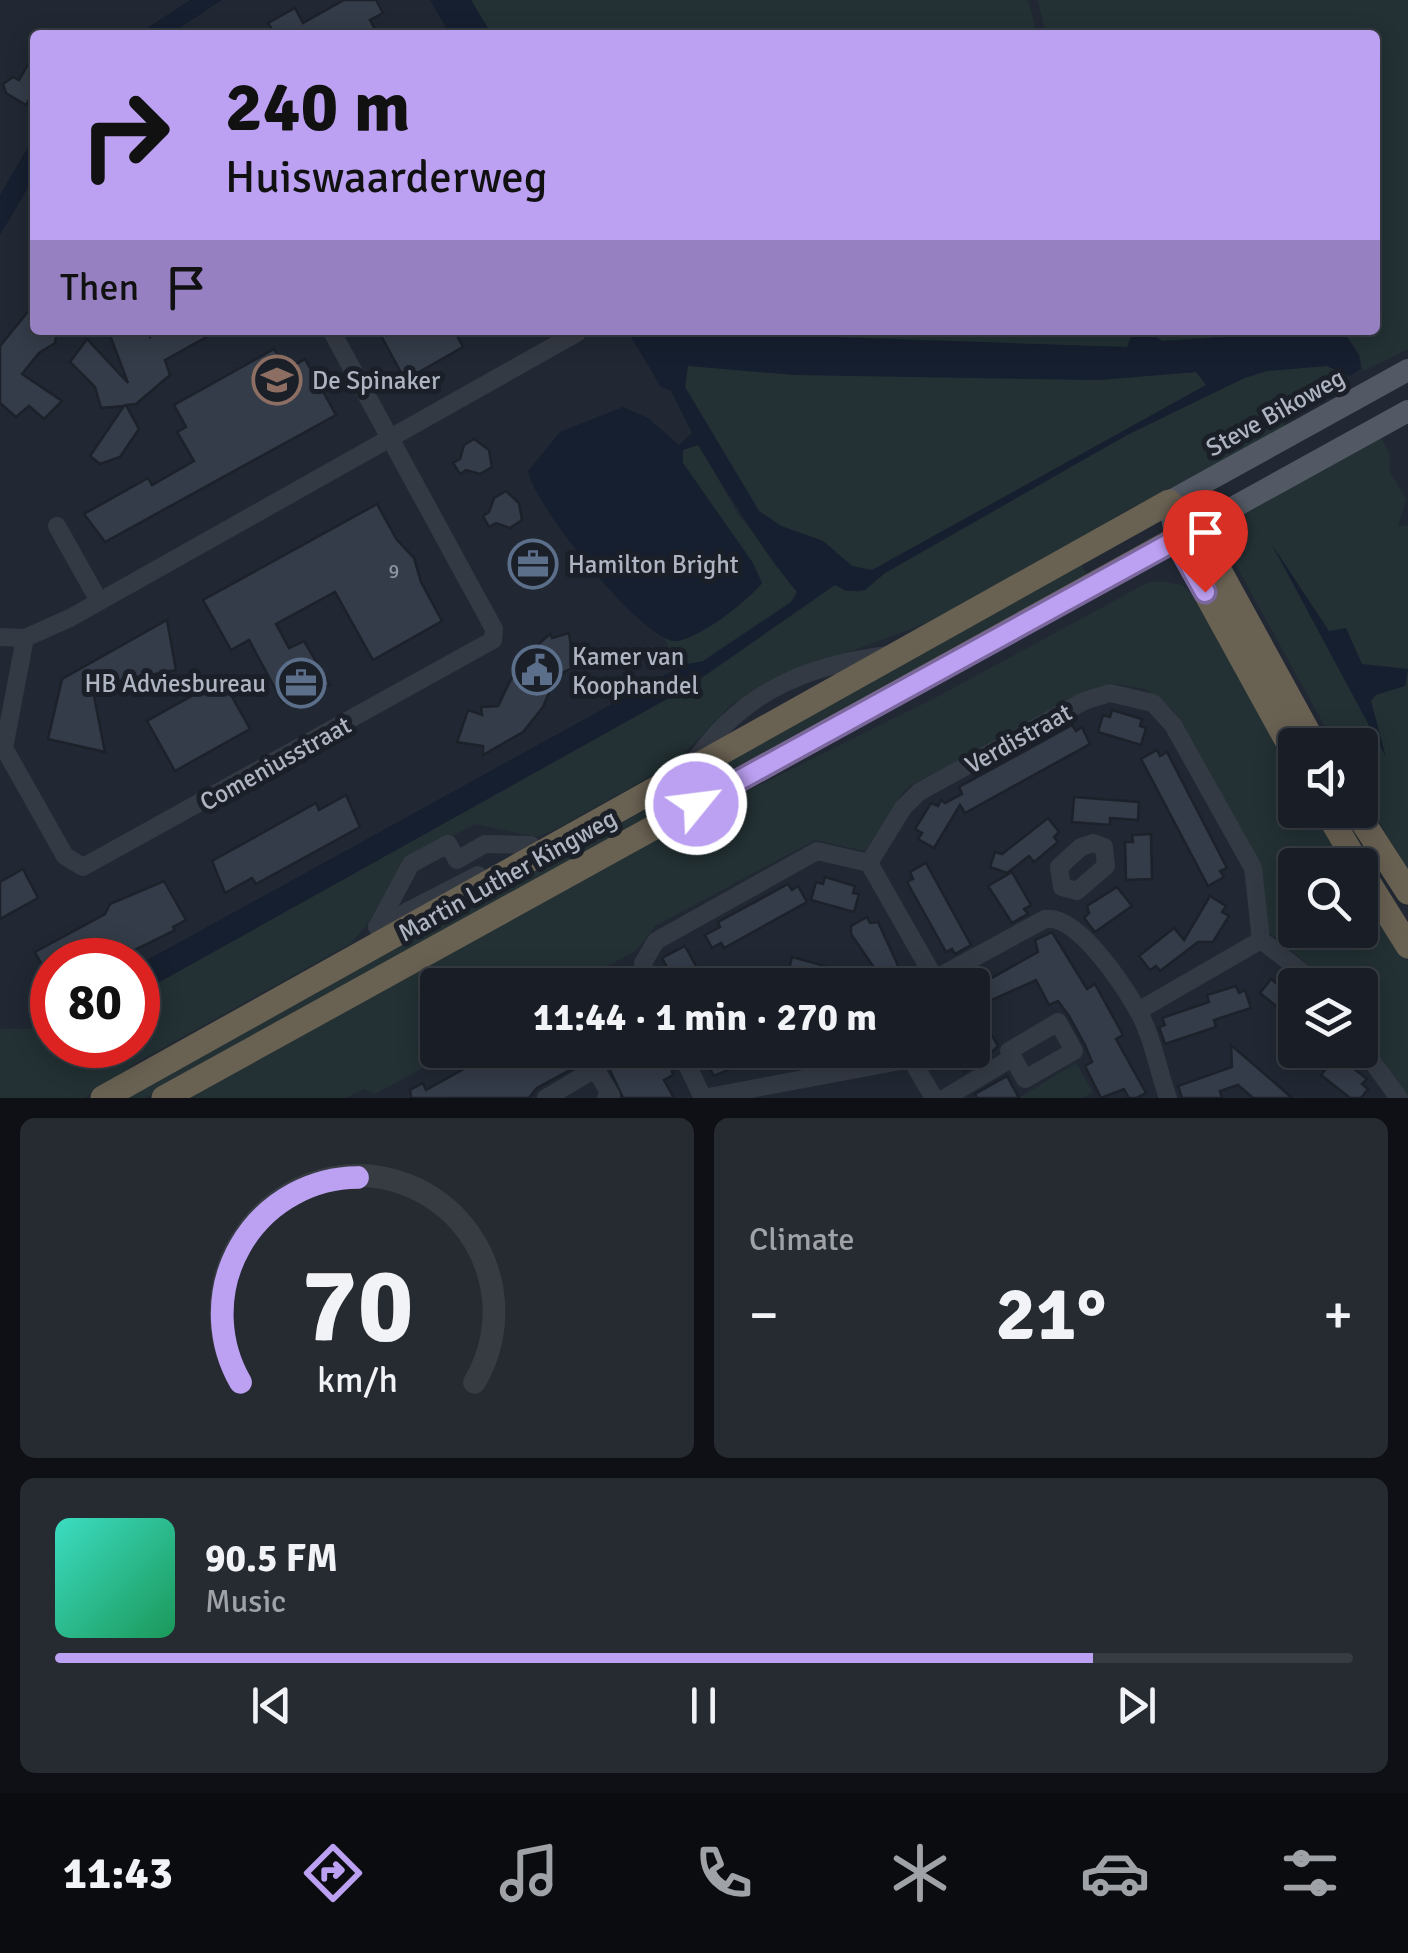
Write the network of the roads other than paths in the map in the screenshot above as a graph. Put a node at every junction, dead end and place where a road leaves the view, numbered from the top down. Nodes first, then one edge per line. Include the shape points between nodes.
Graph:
1 (334, 335) edge
2 (574, 335) edge
3 (1408, 370) edge
4 (1408, 411) edge
5 (391, 440) junction
6 (1170, 502) junction
7 (57, 526) dead end
8 (1186, 534) junction
9 (99, 602) junction
10 (0, 637) edge
11 (25, 638) junction
12 (1282, 728) edge
13 (1305, 728) edge
14 (1367, 828) edge
15 (584, 834) junction
16 (531, 845) junction
17 (457, 860) junction
18 (869, 863) junction
19 (468, 880) junction
20 (1070, 891) dead end
21 (1408, 892) edge
22 (1378, 898) edge
23 (1064, 920) junction
24 (376, 927) junction
25 (1262, 940) junction
26 (1408, 946) edge
27 (340, 967) junction
28 (643, 968) edge
29 (926, 968) edge
30 (959, 968) edge
31 (1297, 968) edge
32 (1138, 1011) junction
33 (1012, 1058) dead end
34 (689, 1068) edge
35 (827, 1068) edge
36 (855, 1068) edge
37 (919, 1068) edge
38 (1377, 1068) edge
39 (830, 1074) junction
40 (1163, 1096) edge
41 (551, 1097) edge
42 (103, 1098) edge
43 (164, 1098) edge
44 (606, 1098) edge
45 (703, 1098) edge
46 (934, 1098) edge
47 (945, 1098) edge
48 (1400, 1098) edge

1 - 5 street
2 - 5 street
3 - 6 main road, Steve Bikoweg
4 - 8 main road
5 - 9 street
5 - 11 street, Comeniusstraat via 494,629 494,640 90,866 76,866 65,856 4,748
6 - 8 highway
6 - 15 highway, Martin Luther Kingweg
7 - 9 street
8 - 12 highway
8 - 13 highway
8 - 43 highway, Martin Luther Kingweg
9 - 11 street
10 - 11 street
14 - 21 highway
15 - 16 highway
15 - 27 highway, Martin Luther Kingweg
16 - 17 street via 485,844
16 - 19 street
17 - 19 street
17 - 24 street via 448,844 411,864
18 - 25 street, Verdistraat via 919,792 1110,692 1152,703 1174,725 1253,868
18 - 28 street via 817,851 656,941
18 - 29 street
19 - 24 street
20 - 23 street
22 - 26 highway
23 - 30 street via 1046,919
23 - 32 street
24 - 27 highway
25 - 31 street
25 - 32 street
27 - 42 highway, Martin Luther Kingweg
32 - 40 street
33 - 47 street
34 - 45 street
35 - 39 street
36 - 39 street
37 - 46 street
38 - 48 street
39 - 45 street
41 - 44 street via 595,1069

